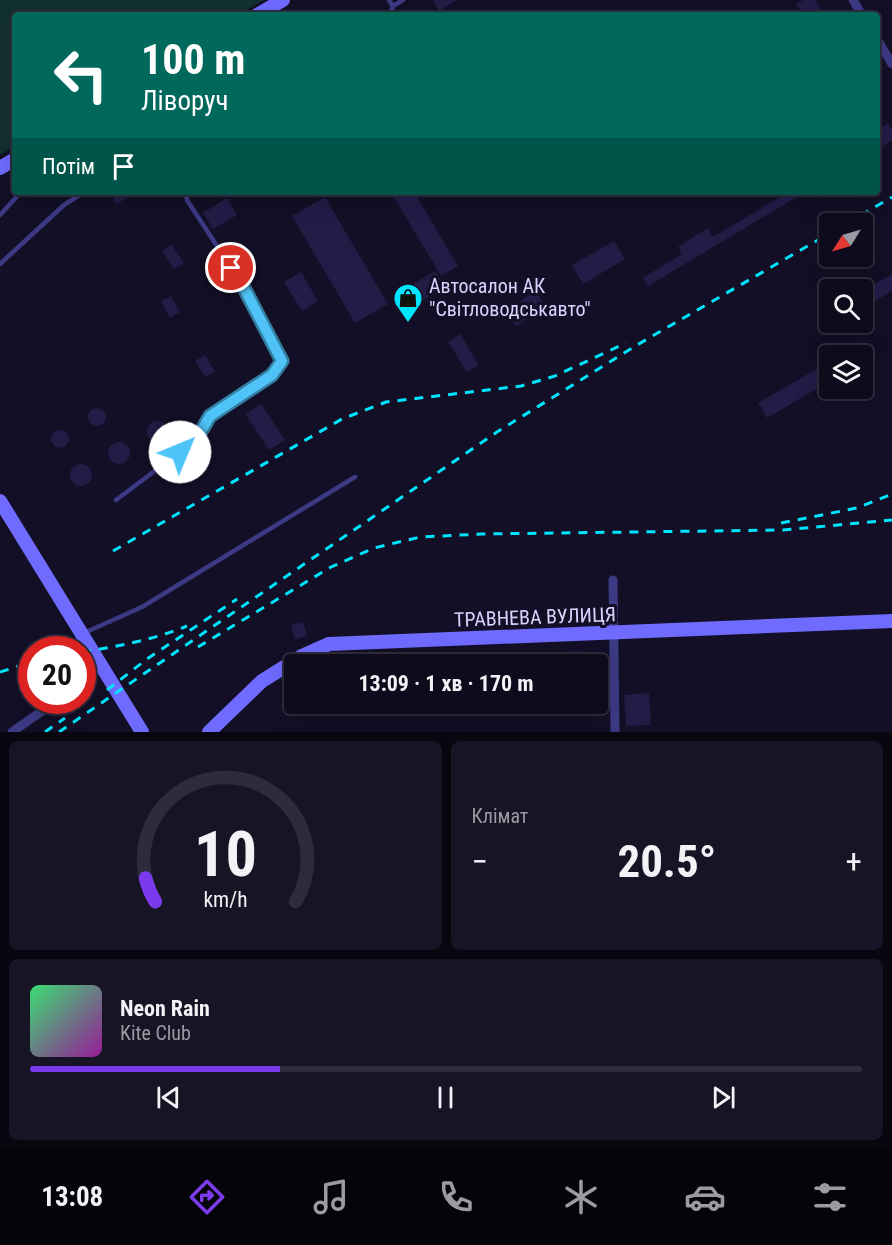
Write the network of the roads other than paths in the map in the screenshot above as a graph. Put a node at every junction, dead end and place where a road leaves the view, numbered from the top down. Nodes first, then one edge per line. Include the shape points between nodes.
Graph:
1 (283, 0) edge
2 (389, 0) edge
3 (403, 0) edge
4 (393, 6) junction
5 (262, 12) edge
6 (391, 12) edge
7 (880, 44) edge
8 (892, 64) edge
9 (18, 195) edge
10 (79, 195) edge
11 (186, 195) edge
12 (0, 215) edge
13 (0, 264) edge
14 (355, 477) dead end
15 (116, 500) dead end
16 (0, 501) edge
17 (614, 580) dead end
18 (892, 621) edge
19 (613, 633) junction
20 (82, 634) junction
21 (98, 662) joint
22 (38, 714) edge
23 (12, 732) edge
24 (142, 732) edge
25 (209, 732) edge
26 (615, 732) edge

1 - 5 street
2 - 4 lane
3 - 4 lane
4 - 6 lane
7 - 8 street
9 - 12 lane
10 - 13 lane
11 - 15 lane via 243,286 282,361 272,375 210,416 196,440
14 - 20 lane via 142,607
16 - 20 street
17 - 19 street
18 - 19 street, ТРАВНЕВА ВУЛИЦЯ
19 - 25 street, ТРАВНЕВА ВУЛИЦЯ via 328,644 262,681
19 - 26 street
20 - 21 street
21 - 24 street
22 - 23 street

